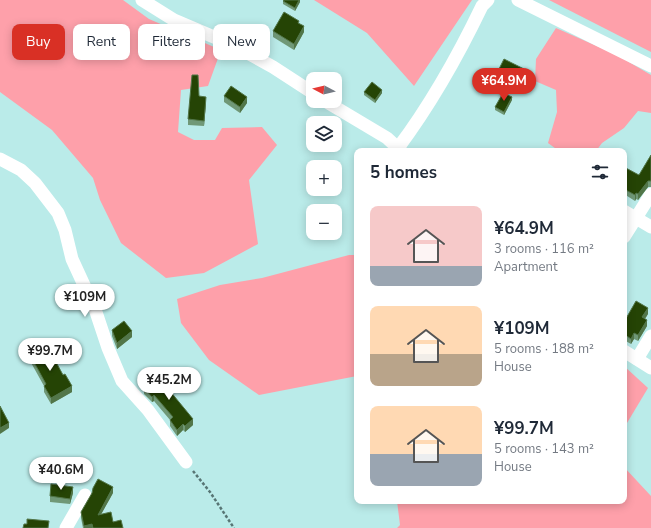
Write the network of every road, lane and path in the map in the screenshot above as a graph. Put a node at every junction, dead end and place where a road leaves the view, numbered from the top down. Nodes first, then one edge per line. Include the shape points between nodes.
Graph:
1 (142, 0) edge
2 (488, 0) edge
3 (518, 0) edge
4 (651, 66) edge
5 (306, 88) edge
6 (337, 108) edge
7 (397, 148) edge
8 (400, 148) edge
9 (0, 159) edge
10 (651, 194) edge
11 (627, 214) edge
12 (636, 218) junction
13 (651, 227) edge
14 (627, 232) edge
15 (651, 336) edge
16 (627, 353) edge
17 (637, 359) junction
18 (651, 368) edge
19 (186, 462) joint
20 (85, 495) dead end
21 (66, 528) edge
22 (234, 528) edge

1 - 5 street via 174,20 235,46
2 - 8 street via 482,6 451,67
3 - 4 street
6 - 7 street via 387,138
9 - 19 street via 21,170 35,183 58,213 72,260 95,309 122,381 148,410
10 - 12 street
11 - 12 street
12 - 13 street
12 - 14 street
15 - 17 street
16 - 17 street
17 - 18 street
19 - 22 path
20 - 21 street

